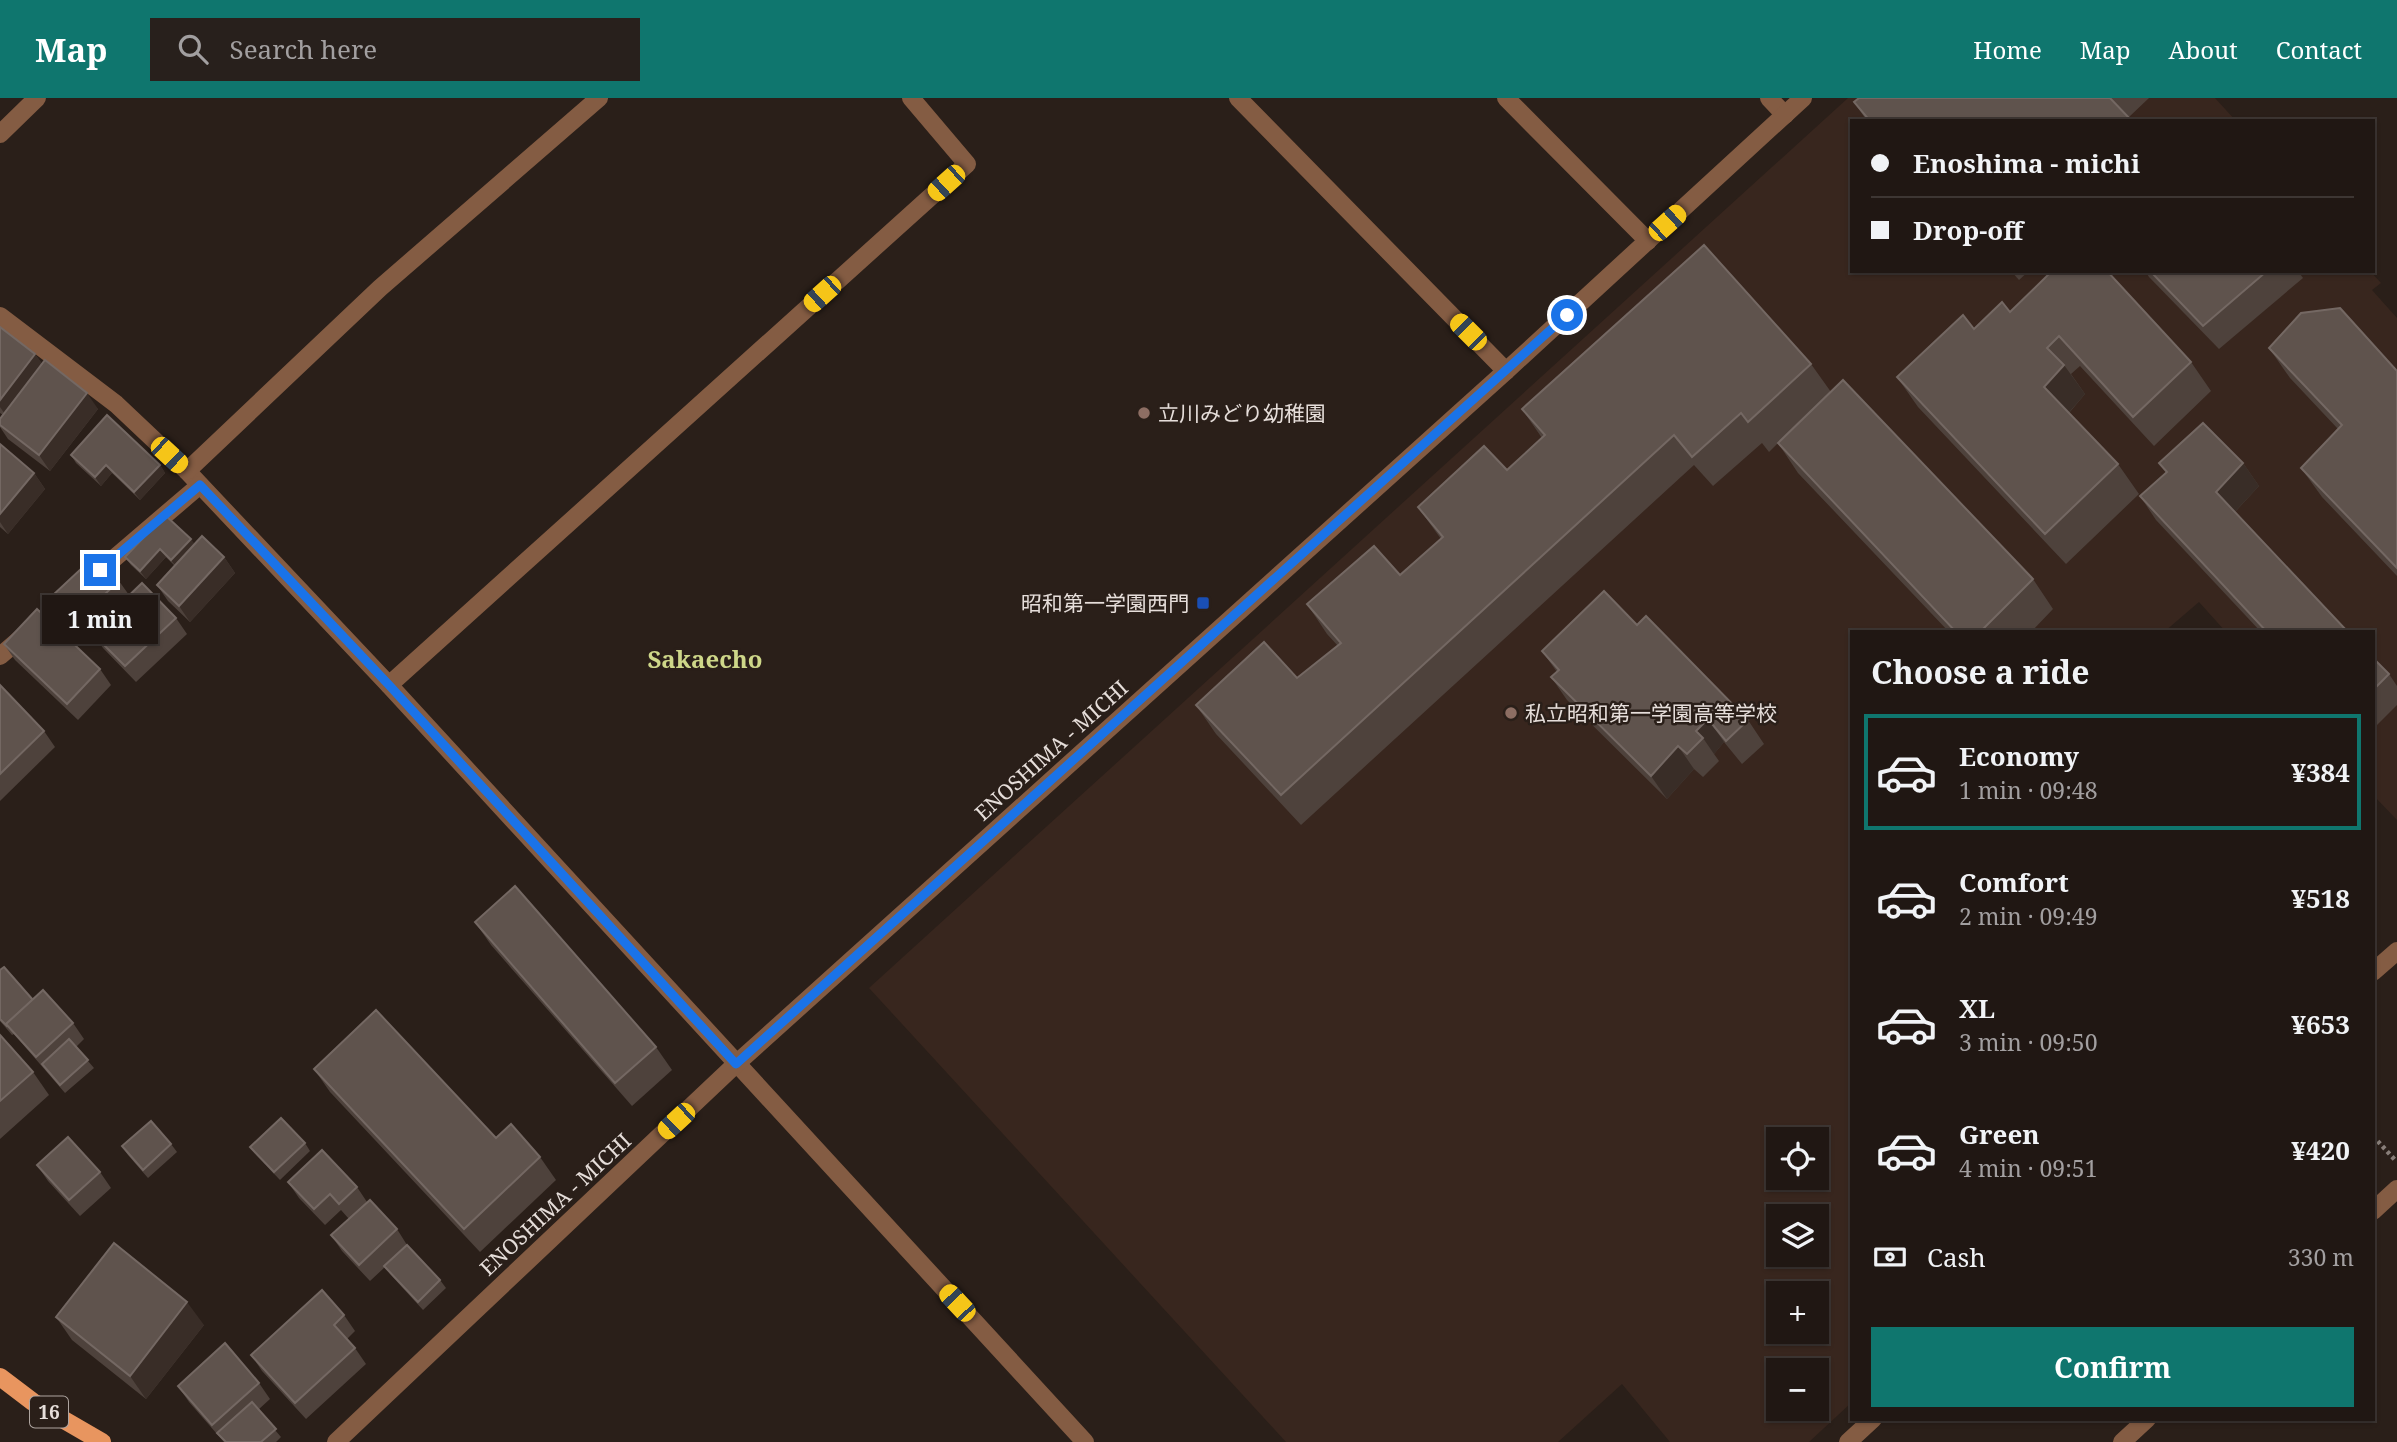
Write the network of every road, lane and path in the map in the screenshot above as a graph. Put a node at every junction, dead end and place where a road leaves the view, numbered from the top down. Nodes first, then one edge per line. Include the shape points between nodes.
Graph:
1 (37, 98) edge
2 (599, 98) edge
3 (911, 98) edge
4 (1238, 98) edge
5 (1506, 98) edge
6 (1769, 98) edge
7 (1803, 98) edge
8 (1785, 115) junction
9 (0, 134) edge
10 (1648, 240) junction
11 (0, 316) edge
12 (1506, 371) junction
13 (187, 471) junction
14 (200, 485) junction
15 (0, 656) edge
16 (389, 685) junction
17 (2397, 951) edge
18 (2375, 970) edge
19 (736, 1064) junction
20 (2375, 1138) edge
21 (2397, 1161) edge
22 (2397, 1189) edge
23 (2375, 1209) edge
24 (0, 1377) edge
25 (1871, 1421) edge
26 (2145, 1421) edge
27 (102, 1442) edge
28 (336, 1442) edge
29 (1085, 1442) edge
30 (1848, 1442) edge
31 (2122, 1442) edge

1 - 9 street
2 - 13 street via 380,288
3 - 16 street via 967,164
4 - 12 street
5 - 10 street
6 - 8 street
7 - 8 street, ENOSHIMA - MICHI
8 - 10 street, ENOSHIMA - MICHI
10 - 12 street, ENOSHIMA - MICHI
11 - 13 street via 116,404
12 - 19 street, ENOSHIMA - MICHI
13 - 14 street
14 - 15 street
14 - 16 street
16 - 19 street
17 - 18 street
19 - 28 street, ENOSHIMA - MICHI
19 - 29 street
20 - 21 path
22 - 23 street
24 - 27 main road, 16
25 - 30 street
26 - 31 street

